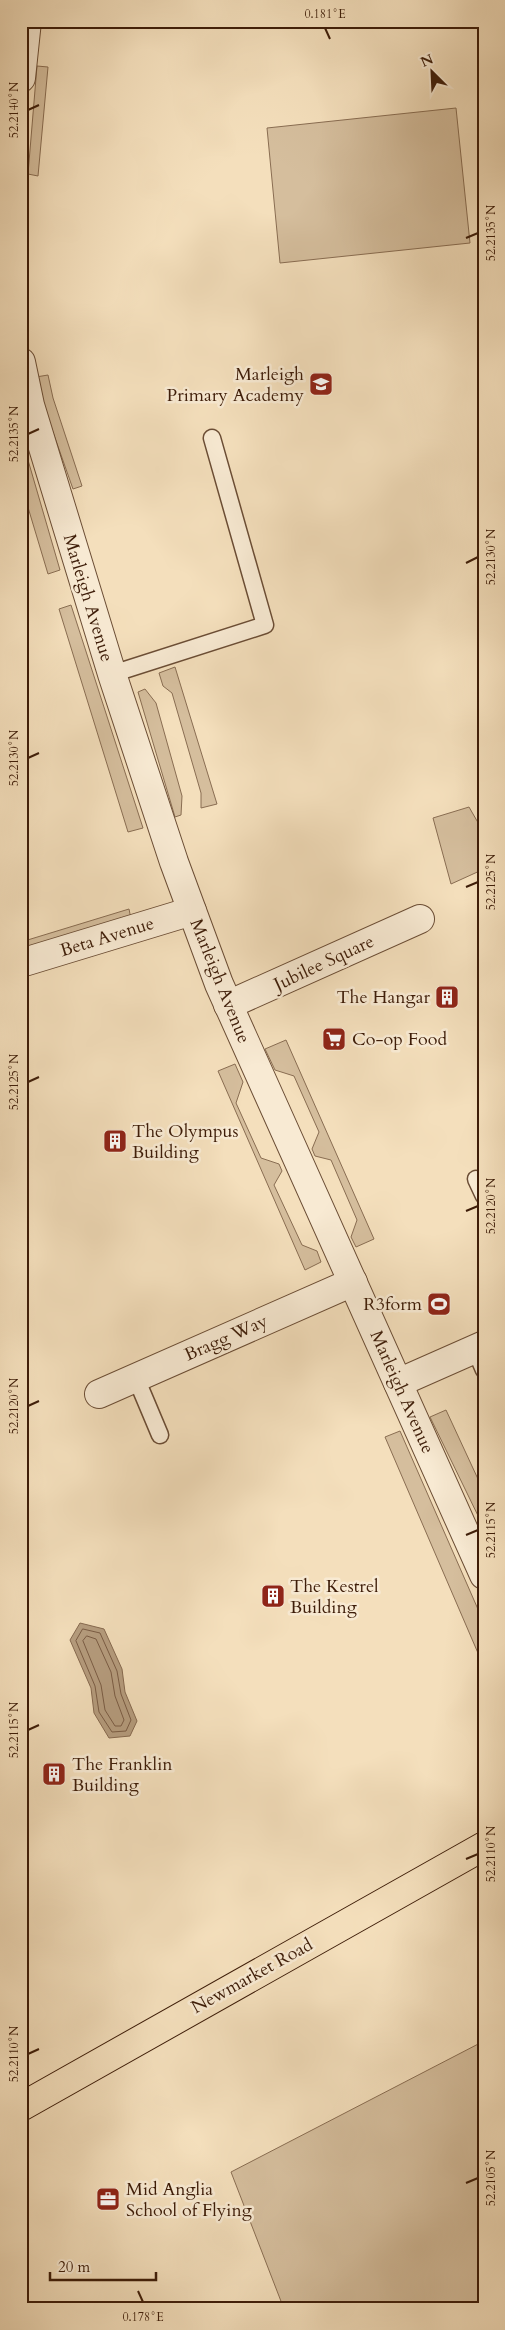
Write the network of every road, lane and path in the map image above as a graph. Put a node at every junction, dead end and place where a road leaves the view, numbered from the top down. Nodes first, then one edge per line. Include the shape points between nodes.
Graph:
1 (27, 21) edge
2 (21, 78) edge
3 (21, 362) edge
4 (212, 438) dead end
5 (112, 674) junction
6 (192, 911) junction
7 (420, 919) dead end
8 (21, 963) edge
9 (228, 1005) junction
10 (476, 1179) dead end
11 (484, 1196) edge
12 (353, 1282) junction
13 (481, 1355) edge
14 (136, 1378) junction
15 (398, 1383) junction
16 (99, 1394) dead end
17 (160, 1435) dead end
18 (484, 1575) edge
19 (484, 1846) edge
20 (21, 2107) edge

1 - 2 street
3 - 5 street, Marleigh Avenue via 30,405
4 - 5 lane via 265,626
5 - 6 street, Marleigh Avenue
6 - 8 street, Beta Avenue
6 - 9 street, Marleigh Avenue
7 - 9 street, Jubilee Square
9 - 12 street, Marleigh Avenue
10 - 11 lane
12 - 14 street, Bragg Way
12 - 15 street, Marleigh Avenue
13 - 15 street
14 - 16 street, Bragg Way
14 - 17 lane
15 - 18 street, Marleigh Avenue
19 - 20 main road, Newmarket Road

